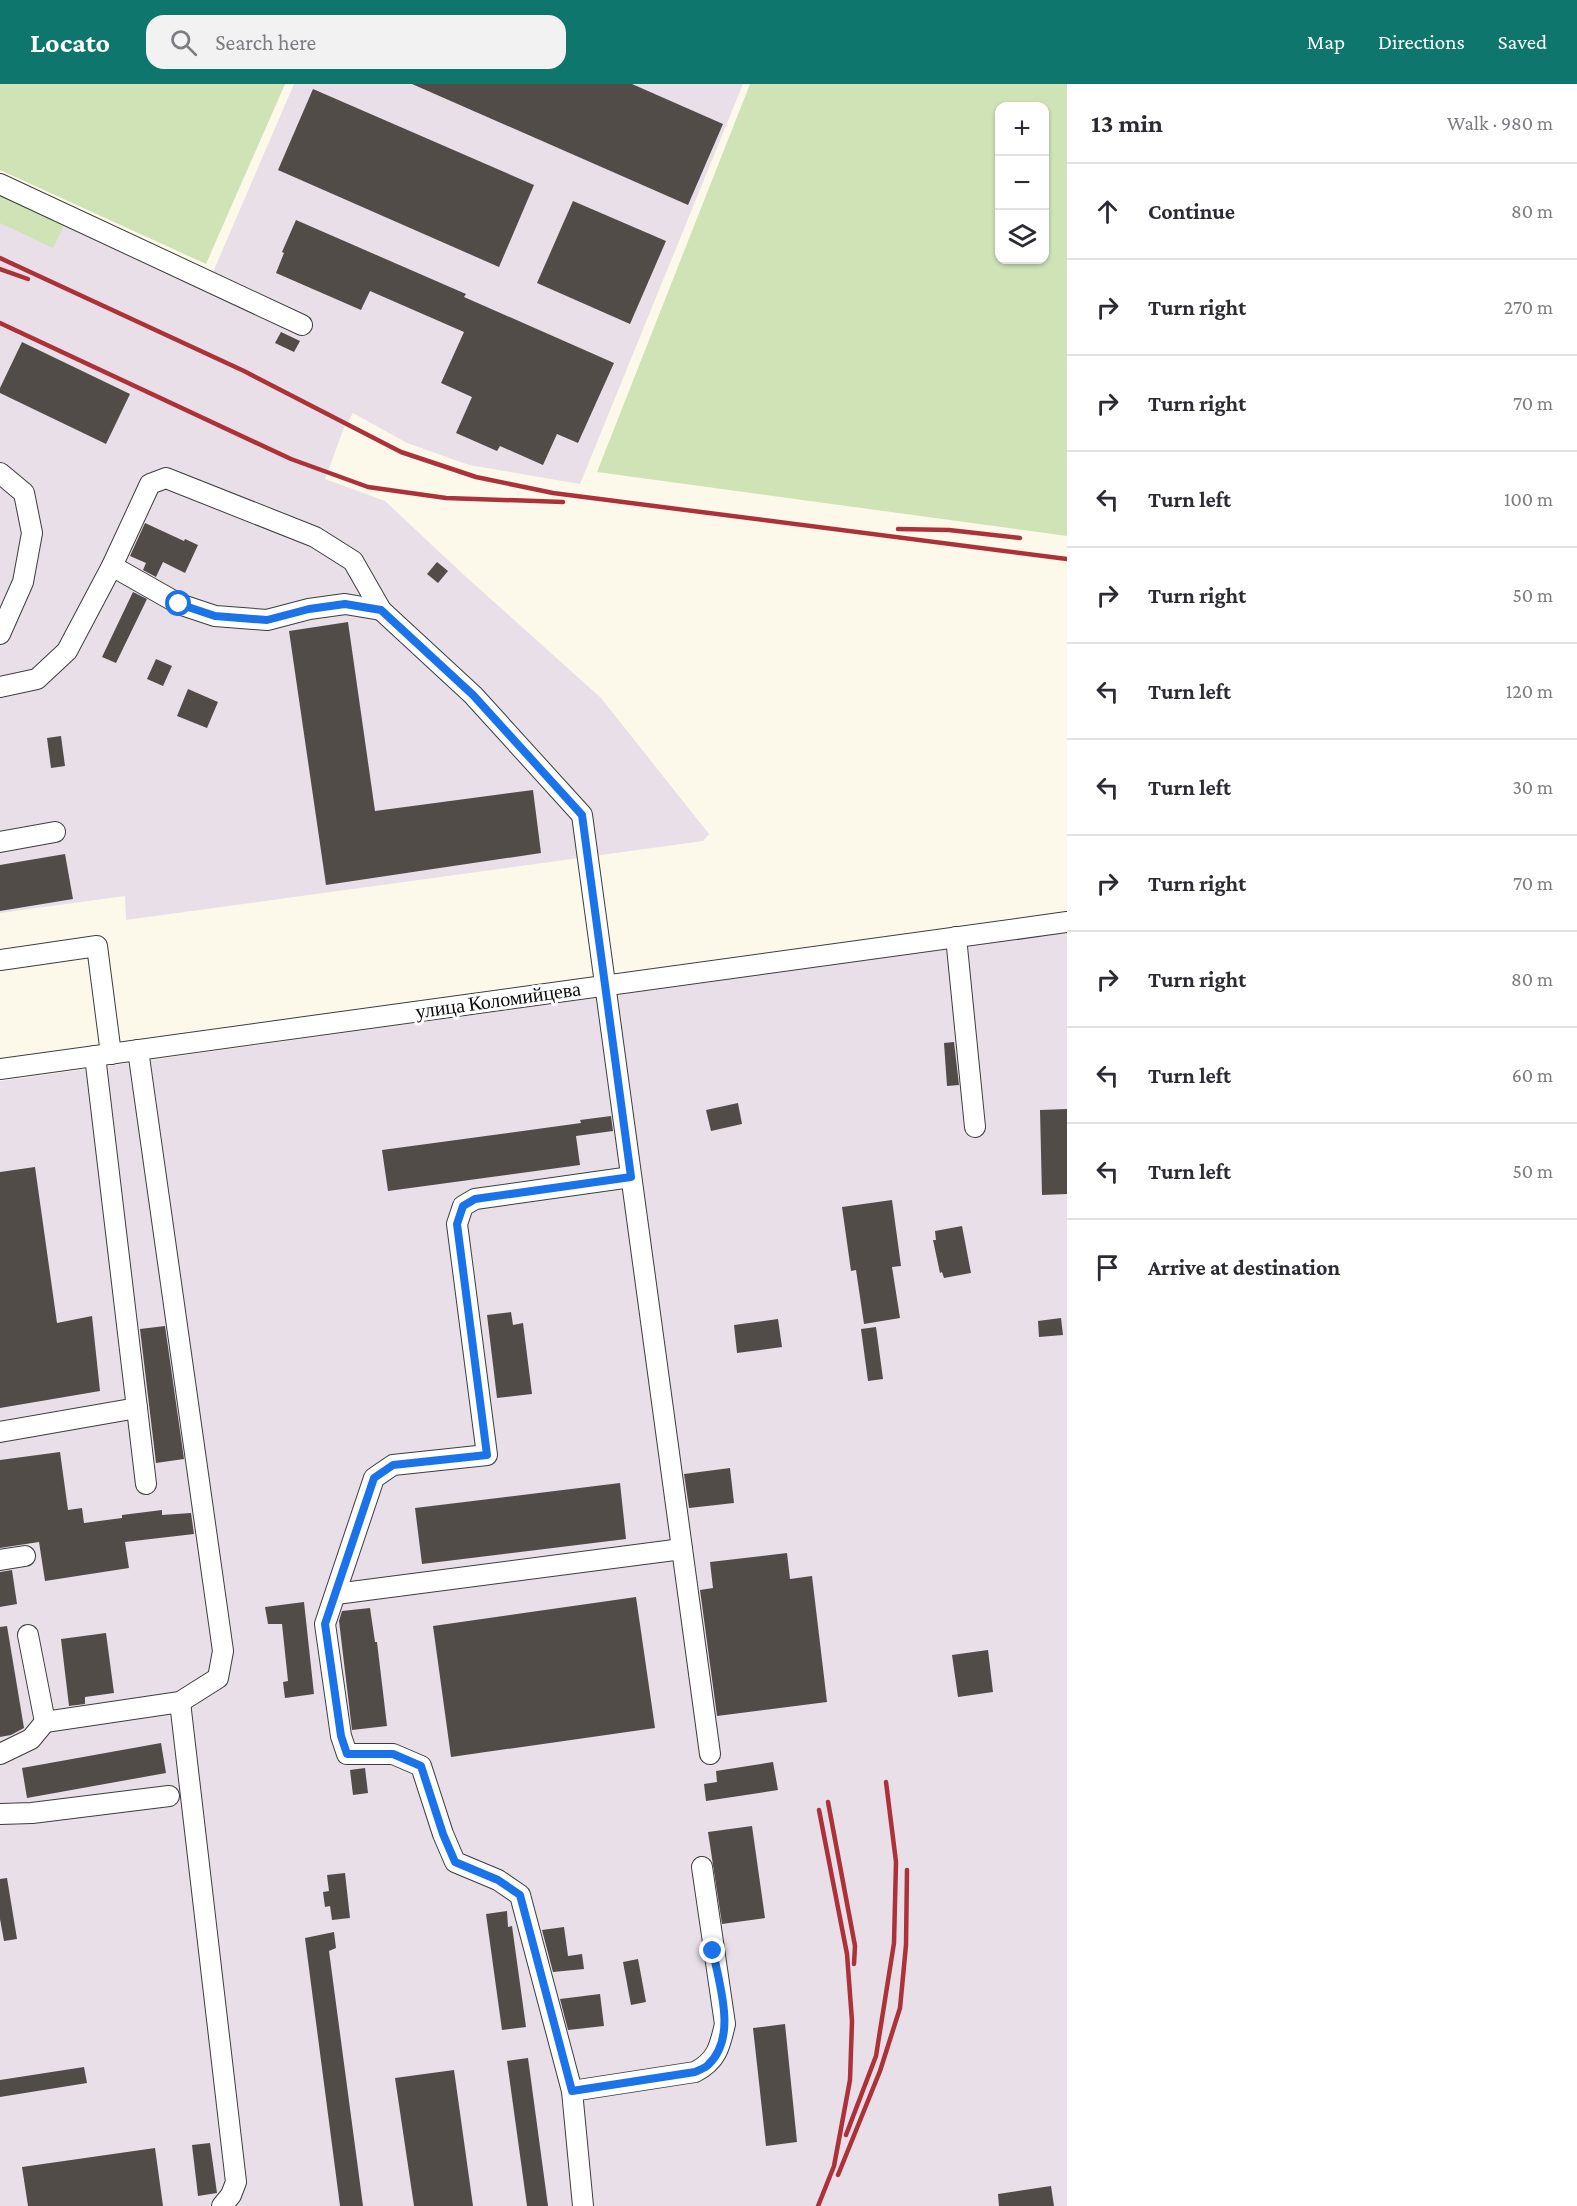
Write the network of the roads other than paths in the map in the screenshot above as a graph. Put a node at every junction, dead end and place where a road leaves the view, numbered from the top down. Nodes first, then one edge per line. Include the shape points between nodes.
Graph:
1 (0, 184) edge
2 (302, 325) dead end
3 (0, 473) edge
4 (112, 566) junction
5 (381, 610) junction
6 (0, 634) edge
7 (0, 687) edge
8 (55, 832) dead end
9 (0, 842) edge
10 (1067, 922) edge
11 (956, 937) junction
12 (0, 960) edge
13 (605, 986) junction
14 (138, 1050) junction
15 (103, 1055) junction
16 (0, 1069) edge
17 (975, 1127) dead end
18 (631, 1177) junction
19 (137, 1408) junction
20 (0, 1431) edge
21 (146, 1484) dead end
22 (682, 1549) junction
23 (25, 1556) dead end
24 (0, 1560) edge
25 (336, 1594) junction
26 (28, 1635) dead end
27 (180, 1702) junction
28 (45, 1722) junction
29 (0, 1754) edge
30 (710, 1754) dead end
31 (169, 1796) dead end
32 (0, 1814) edge
33 (702, 1867) dead end
34 (572, 2091) junction
35 (222, 2206) edge
36 (584, 2206) edge

1 - 2 street
3 - 6 street via 24,493 32,533 23,582
4 - 5 street via 179,604 215,616 267,620 345,604
4 - 5 street via 150,484 166,478 315,537 353,561
4 - 7 street via 67,651 38,679
5 - 13 street via 473,695 582,815
8 - 9 street
10 - 11 street, улица Коломийцева
11 - 13 street, улица Коломийцева
11 - 17 street
12 - 15 street via 97,946
13 - 14 street, улица Коломийцева
13 - 18 street
14 - 15 street, улица Коломийцева
14 - 27 street via 223,1651 218,1678
15 - 16 street, улица Коломийцева
15 - 19 street
18 - 22 street
18 - 25 street via 475,1199 463,1206 457,1224 487,1455 393,1465 374,1478
19 - 20 street
19 - 21 street
22 - 25 street
22 - 30 street
23 - 24 street
25 - 34 street via 325,1624 347,1754 393,1754 421,1766 455,1862 498,1880 520,1895
26 - 28 street
27 - 28 street
27 - 35 street via 236,2182
28 - 29 street via 31,1739
31 - 32 street
33 - 34 street via 725,2024 720,2046 708,2066 695,2072
34 - 36 street

